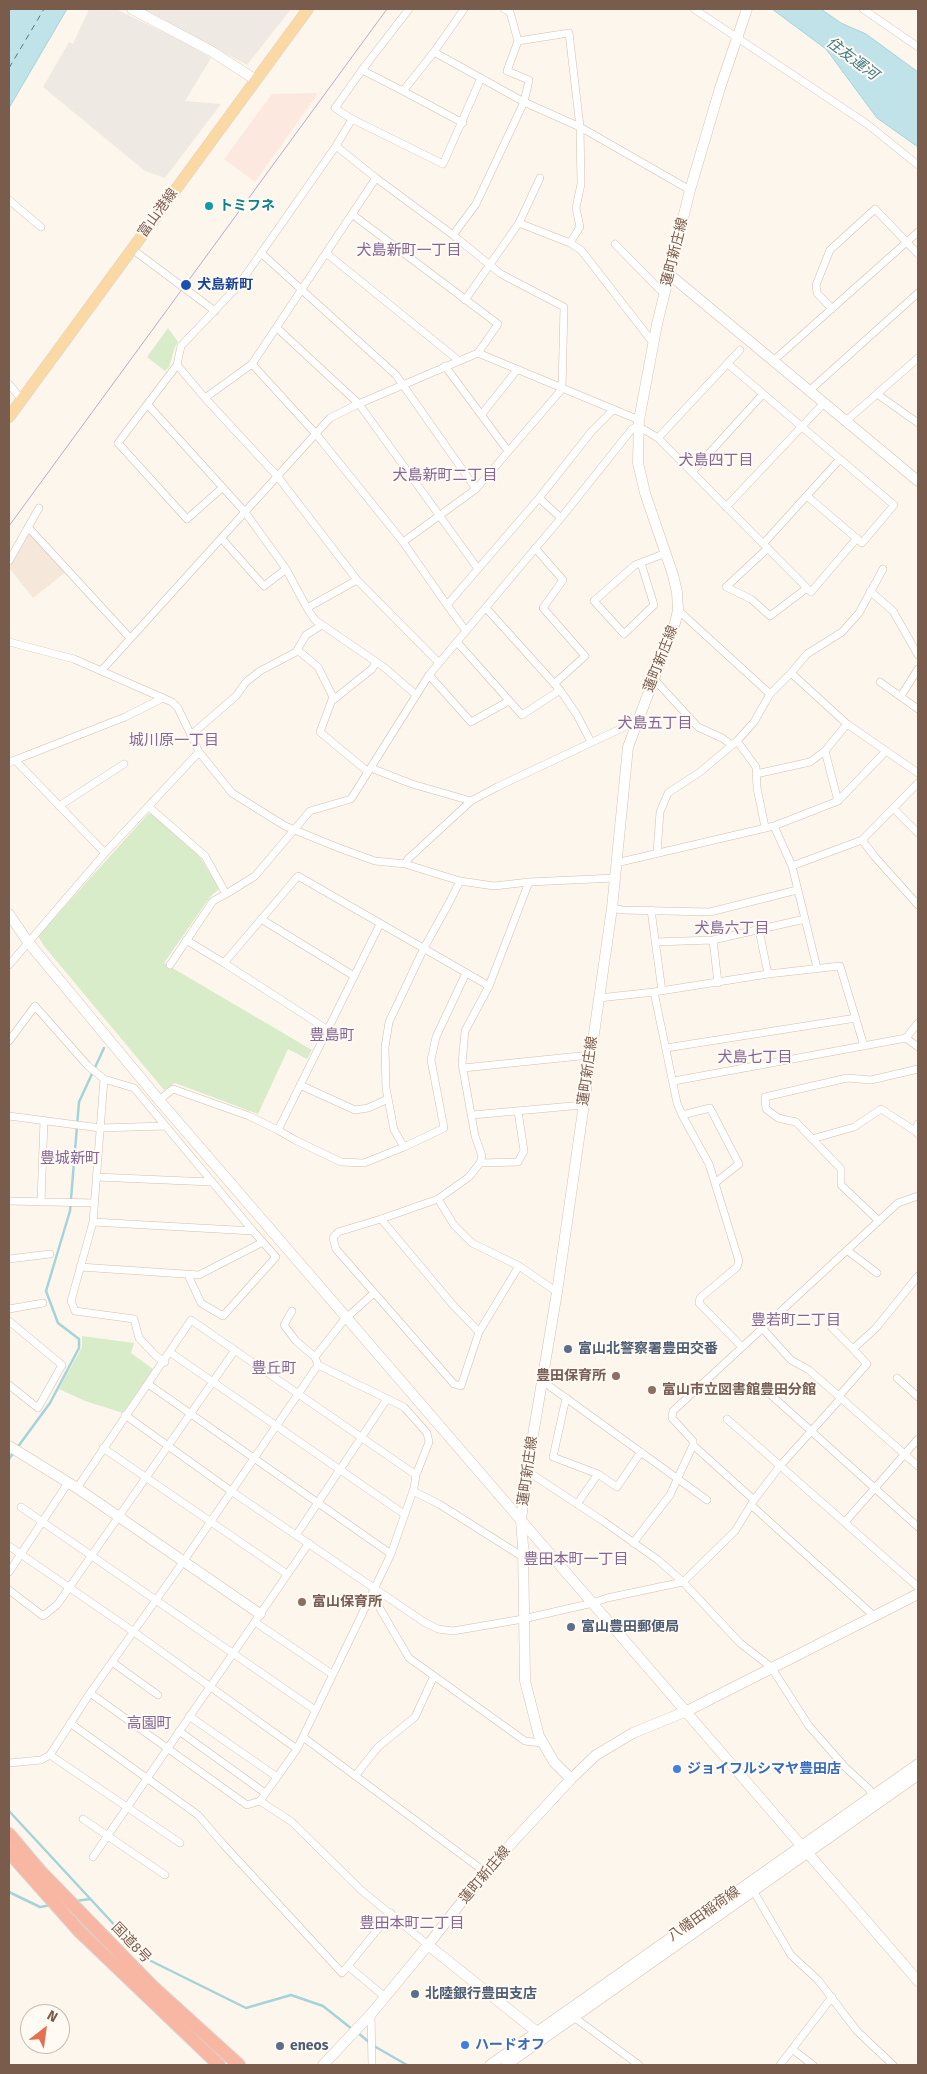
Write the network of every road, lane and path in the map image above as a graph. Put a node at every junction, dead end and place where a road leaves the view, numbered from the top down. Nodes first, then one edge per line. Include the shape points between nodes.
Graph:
1 (132, 9) edge
2 (308, 9) edge
3 (409, 9) edge
4 (464, 9) edge
5 (504, 9) edge
6 (694, 9) edge
7 (747, 9) edge
8 (863, 9) edge
9 (736, 36) junction
10 (518, 41) junction
11 (918, 47) edge
12 (434, 52) junction
13 (362, 70) junction
14 (481, 78) junction
15 (256, 80) junction
16 (403, 91) junction
17 (524, 102) junction
18 (352, 119) junction
19 (462, 122) junction
20 (580, 128) junction
21 (336, 146) junction
22 (918, 164) edge
23 (376, 178) junction
24 (540, 178) dead end
25 (690, 190) junction
26 (9, 200) edge
27 (353, 215) junction
28 (519, 223) junction
29 (41, 228) dead end
30 (918, 232) edge
31 (453, 235) junction
32 (908, 242) junction
33 (570, 243) junction
34 (615, 244) dead end
35 (132, 249) junction
36 (262, 253) junction
37 (326, 253) junction
38 (918, 254) edge
39 (490, 264) junction
40 (670, 274) junction
41 (302, 290) junction
42 (918, 293) edge
43 (665, 294) junction
44 (465, 300) junction
45 (832, 309) junction
46 (215, 311) junction
47 (277, 328) junction
48 (654, 344) junction
49 (740, 350) dead end
50 (478, 353) junction
51 (458, 360) junction
52 (773, 361) junction
53 (917, 362) edge
54 (252, 364) junction
55 (728, 364) junction
56 (177, 365) junction
57 (445, 366) junction
58 (517, 370) junction
59 (9, 384) edge
60 (402, 385) junction
61 (562, 388) junction
62 (809, 391) junction
63 (762, 394) junction
64 (877, 394) junction
65 (205, 398) junction
66 (22, 400) junction
67 (824, 403) junction
68 (359, 404) junction
69 (148, 405) junction
70 (612, 410) junction
71 (481, 415) junction
72 (9, 417) edge
73 (846, 421) junction
74 (638, 423) junction
75 (918, 423) edge
76 (802, 427) junction
77 (316, 434) junction
78 (658, 438) junction
79 (508, 452) junction
80 (840, 459) junction
81 (692, 472) junction
82 (278, 477) junction
83 (918, 481) edge
84 (222, 488) junction
85 (476, 489) junction
86 (807, 496) junction
87 (539, 498) junction
88 (726, 507) junction
89 (39, 508) dead end
90 (245, 512) junction
91 (440, 515) junction
92 (561, 518) junction
93 (28, 526) junction
94 (857, 538) junction
95 (222, 539) junction
96 (403, 542) junction
97 (766, 546) junction
98 (535, 548) junction
99 (666, 553) junction
100 (9, 562) edge
101 (641, 563) junction
102 (286, 568) junction
103 (478, 569) junction
104 (883, 569) dead end
105 (357, 580) junction
106 (807, 588) junction
107 (870, 591) junction
108 (447, 605) junction
109 (308, 608) junction
110 (486, 608) junction
111 (678, 610) junction
112 (322, 625) junction
113 (466, 631) junction
114 (130, 638) junction
115 (9, 642) edge
116 (457, 642) junction
117 (296, 652) junction
118 (918, 655) edge
119 (376, 662) junction
120 (439, 663) junction
121 (918, 669) edge
122 (101, 671) junction
123 (791, 673) junction
124 (429, 675) junction
125 (654, 679) junction
126 (880, 682) dead end
127 (554, 684) junction
128 (560, 690) junction
129 (415, 694) junction
130 (770, 694) junction
131 (900, 696) junction
132 (163, 698) junction
133 (333, 700) junction
134 (509, 700) junction
135 (918, 709) edge
136 (638, 721) junction
137 (848, 724) junction
138 (192, 734) junction
139 (591, 742) junction
140 (734, 743) junction
141 (825, 751) junction
142 (886, 751) junction
143 (198, 752) junction
144 (12, 761) edge
145 (124, 764) dead end
146 (369, 770) junction
147 (918, 773) edge
148 (756, 774) junction
149 (918, 783) edge
150 (471, 801) junction
151 (838, 801) junction
152 (59, 806) junction
153 (149, 806) junction
154 (893, 808) junction
155 (774, 826) junction
156 (765, 827) junction
157 (294, 830) junction
158 (918, 833) edge
159 (862, 840) junction
160 (656, 853) junction
161 (105, 854) junction
162 (616, 863) junction
163 (405, 864) junction
164 (792, 866) junction
165 (614, 878) junction
166 (460, 881) junction
167 (529, 882) junction
168 (797, 890) junction
169 (226, 894) junction
170 (918, 905) edge
171 (612, 908) junction
172 (651, 910) junction
173 (9, 914) edge
174 (261, 919) junction
175 (805, 919) junction
176 (380, 924) junction
177 (759, 930) junction
178 (186, 940) junction
179 (713, 940) junction
180 (28, 942) junction
181 (655, 942) junction
182 (424, 948) junction
183 (224, 963) junction
184 (9, 965) edge
185 (170, 965) dead end
186 (816, 968) junction
187 (466, 973) junction
188 (768, 974) junction
189 (354, 976) junction
190 (718, 983) junction
191 (488, 986) junction
192 (662, 991) junction
193 (654, 992) junction
194 (599, 998) junction
195 (856, 1018) junction
196 (918, 1023) edge
197 (328, 1030) junction
198 (906, 1038) junction
199 (9, 1041) edge
200 (864, 1046) junction
201 (918, 1047) edge
202 (666, 1048) junction
203 (590, 1055) junction
204 (463, 1068) junction
205 (918, 1070) edge
206 (104, 1079) junction
207 (674, 1080) junction
208 (300, 1085) junction
209 (388, 1099) junction
210 (159, 1100) junction
211 (583, 1105) junction
212 (518, 1111) junction
213 (472, 1115) junction
214 (682, 1115) junction
215 (9, 1116) edge
216 (44, 1120) junction
217 (165, 1126) junction
218 (100, 1128) junction
219 (278, 1130) junction
220 (917, 1130) edge
221 (812, 1139) junction
222 (404, 1147) junction
223 (480, 1163) junction
224 (96, 1178) junction
225 (211, 1182) junction
226 (715, 1183) junction
227 (918, 1196) edge
228 (438, 1199) junction
229 (9, 1201) edge
230 (41, 1202) junction
231 (94, 1203) junction
232 (381, 1219) junction
233 (93, 1222) junction
234 (879, 1222) junction
235 (253, 1231) junction
236 (262, 1242) junction
237 (848, 1251) junction
238 (50, 1254) dead end
239 (9, 1259) edge
240 (519, 1266) junction
241 (80, 1267) junction
242 (877, 1273) dead end
243 (188, 1275) junction
244 (918, 1276) edge
245 (374, 1292) junction
246 (557, 1292) junction
247 (43, 1303) dead end
248 (9, 1309) edge
249 (292, 1311) dead end
250 (347, 1317) junction
251 (9, 1321) edge
252 (762, 1328) junction
253 (832, 1328) dead end
254 (479, 1332) junction
255 (742, 1347) junction
256 (853, 1349) junction
257 (235, 1350) junction
258 (171, 1353) junction
259 (315, 1357) junction
260 (164, 1362) junction
261 (318, 1365) junction
262 (898, 1378) dead end
263 (541, 1380) junction
264 (213, 1381) junction
265 (148, 1384) junction
266 (9, 1385) edge
267 (299, 1393) junction
268 (771, 1395) dead end
269 (840, 1397) junction
270 (918, 1397) edge
271 (566, 1398) junction
272 (388, 1399) junction
273 (190, 1414) junction
274 (125, 1415) junction
275 (727, 1419) dead end
276 (277, 1426) junction
277 (811, 1430) junction
278 (362, 1437) junction
279 (918, 1439) edge
280 (693, 1445) junction
281 (9, 1446) edge
282 (168, 1446) junction
283 (103, 1448) junction
284 (641, 1452) junction
285 (905, 1454) junction
286 (253, 1458) junction
287 (780, 1466) junction
288 (918, 1466) edge
289 (340, 1469) junction
290 (526, 1471) junction
291 (598, 1474) junction
292 (416, 1475) junction
293 (146, 1478) junction
294 (678, 1479) junction
295 (72, 1486) junction
296 (874, 1488) junction
297 (231, 1491) junction
298 (413, 1491) junction
299 (706, 1500) dead end
300 (753, 1502) junction
301 (318, 1503) junction
302 (577, 1504) junction
303 (21, 1507) dead end
304 (404, 1514) junction
305 (118, 1518) junction
306 (521, 1520) junction
307 (43, 1522) junction
308 (210, 1522) junction
309 (845, 1522) junction
310 (918, 1527) edge
311 (297, 1534) junction
312 (309, 1543) junction
313 (633, 1543) junction
314 (9, 1546) edge
315 (21, 1554) junction
316 (391, 1554) junction
317 (91, 1556) junction
318 (523, 1557) junction
319 (183, 1562) junction
320 (9, 1572) edge
321 (287, 1574) junction
322 (682, 1582) junction
323 (918, 1587) edge
324 (70, 1588) junction
325 (9, 1590) edge
326 (373, 1592) junction
327 (918, 1594) edge
328 (156, 1600) junction
329 (593, 1603) junction
330 (874, 1616) junction
331 (258, 1618) junction
332 (523, 1619) junction
333 (134, 1632) junction
334 (233, 1653) junction
335 (112, 1662) junction
336 (771, 1667) junction
337 (332, 1674) junction
338 (434, 1676) junction
339 (210, 1686) junction
340 (90, 1693) junction
341 (158, 1695) dead end
342 (315, 1710) junction
343 (687, 1711) junction
344 (189, 1716) junction
345 (70, 1723) junction
346 (179, 1730) junction
347 (302, 1736) junction
348 (542, 1743) junction
349 (167, 1747) junction
350 (297, 1749) junction
351 (50, 1755) junction
352 (9, 1763) edge
353 (917, 1770) edge
354 (355, 1776) junction
355 (147, 1777) junction
356 (277, 1777) junction
357 (571, 1779) junction
358 (265, 1793) junction
359 (876, 1799) junction
360 (260, 1801) junction
361 (127, 1806) junction
362 (83, 1819) dead end
363 (9, 1834) edge
364 (108, 1835) junction
365 (180, 1843) dead end
366 (803, 1849) junction
367 (9, 1852) edge
368 (93, 1858) dead end
369 (485, 1872) junction
370 (165, 1875) dead end
371 (751, 1887) junction
372 (391, 1913) junction
373 (428, 1945) junction
374 (348, 1966) junction
375 (918, 1981) edge
376 (385, 1997) junction
377 (832, 1998) junction
378 (371, 2014) junction
379 (571, 2014) junction
380 (539, 2036) junction
381 (792, 2049) junction
382 (219, 2065) edge
383 (238, 2065) edge
384 (323, 2065) edge
385 (372, 2065) edge
386 (490, 2065) edge
387 (506, 2065) edge
388 (639, 2065) edge
389 (780, 2065) edge
390 (813, 2065) edge
391 (893, 2065) edge

1 - 15 main road via 211,51
2 - 15 main road, 富山港線
3 - 13 street
4 - 12 street
5 - 10 street via 510,12
6 - 9 street
7 - 9 main road, 蓮町新庄線
8 - 11 street
9 - 22 street via 867,124
9 - 25 main road, 蓮町新庄線
10 - 17 street via 507,71 529,80
10 - 20 street via 569,33
12 - 14 street
12 - 16 street
13 - 16 street
13 - 18 street via 335,108
14 - 17 street
14 - 19 street
15 - 35 main road, 富山港線
16 - 19 street
17 - 20 street
17 - 31 street via 476,204
18 - 19 street via 443,164
18 - 21 street
20 - 25 street
20 - 33 street via 582,184 576,208 580,227
21 - 23 street
21 - 36 street
23 - 27 street
23 - 31 street
24 - 28 street
25 - 40 main road, 蓮町新庄線
26 - 29 street
27 - 37 street
27 - 44 street
28 - 33 street
28 - 39 street
30 - 32 street
31 - 39 street
32 - 38 street
32 - 45 street
32 - 45 street via 875,209 830,250 816,285 817,292
33 - 48 street via 581,250
34 - 43 street
35 - 46 street
35 - 66 main road, 富山港線
36 - 41 street
36 - 46 street
37 - 41 street
37 - 51 street
39 - 44 street
39 - 61 street via 501,274 564,307
40 - 43 main road, 蓮町新庄線
40 - 52 main road
41 - 47 street
41 - 60 street via 396,375
42 - 62 street
43 - 48 main road, 蓮町新庄線
44 - 50 street via 498,324
45 - 52 street
46 - 56 street via 181,346
47 - 54 street
47 - 68 street
48 - 74 main road, 蓮町新庄線
49 - 55 street
50 - 51 street
50 - 58 street
51 - 57 street
52 - 62 main road
53 - 64 street
54 - 65 street
54 - 77 street
55 - 63 street
55 - 78 street
56 - 65 street
56 - 69 street
57 - 60 street
57 - 71 street
58 - 61 street
58 - 71 street
59 - 66 street
60 - 68 street
60 - 85 street
61 - 70 street
61 - 79 street
62 - 67 main road
63 - 76 street
63 - 81 street
64 - 73 street
64 - 75 street
65 - 82 street
66 - 72 main road, 富山港線
67 - 73 main road
67 - 76 street
68 - 77 street via 330,418
68 - 91 street
69 - 84 street
69 - 84 street via 118,443 187,519
70 - 74 street
70 - 87 street
71 - 79 street
73 - 83 main road
74 - 78 street
74 - 92 street
74 - 99 main road, 蓮町新庄線 via 638,463
76 - 80 street
76 - 88 street
77 - 82 street
77 - 96 street
78 - 81 street
79 - 85 street
80 - 86 street
80 - 94 street via 894,505 862,543
81 - 88 street
82 - 90 street
82 - 105 street
84 - 90 street
85 - 91 street
86 - 94 street
86 - 97 street
87 - 92 street
87 - 103 street
88 - 97 street
89 - 93 street
90 - 95 street
90 - 102 street
91 - 96 street
91 - 103 street
92 - 98 street
93 - 100 street
93 - 114 street
94 - 106 street via 811,592
95 - 102 street via 264,586
95 - 114 street
96 - 108 street
97 - 106 street
97 - 106 street via 726,587 751,598 770,616
98 - 110 street
98 - 127 street via 563,580 543,608 585,656
99 - 101 street
99 - 111 main road, 蓮町新庄線 via 677,592
101 - 101 street via 594,601 624,634 654,605
102 - 109 street
103 - 108 street
104 - 107 street
105 - 109 street
105 - 120 street
107 - 118 street via 893,611
107 - 123 street via 859,613 842,632 807,654
108 - 113 street
109 - 112 street
110 - 113 street
110 - 127 street
111 - 125 main road, 蓮町新庄線
111 - 130 street
112 - 117 street via 306,635
112 - 119 street
113 - 116 street
114 - 122 street
115 - 122 street via 74,659
116 - 120 street
116 - 134 street
117 - 133 street via 318,667
117 - 138 street via 246,682 236,696
119 - 129 street
119 - 133 street via 372,669
120 - 124 street
121 - 131 street
122 - 132 street
123 - 130 street
123 - 137 street
124 - 129 street
124 - 134 street via 471,722
125 - 136 main road, 蓮町新庄線
125 - 140 street via 698,727
126 - 131 street
127 - 128 street
128 - 134 street via 522,715
128 - 139 street
129 - 146 street
130 - 140 street via 754,722
131 - 135 street
132 - 138 street via 178,708
132 - 144 street via 125,717
133 - 146 street via 320,732
136 - 139 street
136 - 162 main road, 蓮町新庄線 via 628,746
137 - 141 street
137 - 142 street
138 - 143 street
139 - 150 street
140 - 148 street via 756,768
140 - 160 street via 700,772 668,793 660,812
141 - 148 street via 810,762
141 - 151 street
142 - 147 street
142 - 151 street
143 - 153 street
143 - 157 street via 232,793
144 - 152 street
145 - 152 street
146 - 150 street
146 - 157 street via 350,799 310,811
148 - 156 street
149 - 154 street
150 - 163 street
151 - 155 street
152 - 161 street
153 - 161 street
153 - 169 street via 205,856
154 - 158 street
154 - 159 street
155 - 156 street
155 - 164 street
156 - 160 street
157 - 163 street via 375,861
157 - 169 street via 255,876
159 - 164 street
159 - 170 street
160 - 162 street
161 - 180 street
162 - 165 main road, 蓮町新庄線
163 - 166 street
164 - 168 street
165 - 167 street
165 - 171 main road, 蓮町新庄線
166 - 167 street via 494,886
166 - 182 street
167 - 191 street
168 - 172 street via 710,912
168 - 175 street
169 - 178 street via 213,902
171 - 172 street
171 - 194 main road, 蓮町新庄線
172 - 181 street
173 - 180 main road
174 - 176 street via 298,876
174 - 183 street
174 - 189 street
175 - 177 street
175 - 186 street
176 - 182 street
176 - 189 street
177 - 179 street
177 - 188 street
178 - 183 street
178 - 185 street
179 - 181 street
179 - 190 street
180 - 184 street
180 - 210 main road
181 - 192 street
182 - 187 street
182 - 209 street via 389,1022 385,1047
183 - 197 street
186 - 188 street
186 - 195 street via 840,966
187 - 191 street
187 - 222 street via 436,1037 431,1060 444,1128
188 - 190 street
189 - 197 street
190 - 192 street
191 - 204 street via 465,1031
192 - 193 street
193 - 194 street
193 - 202 street
194 - 203 main road, 蓮町新庄線
195 - 200 street
195 - 202 street
196 - 198 street
197 - 208 street
198 - 200 street
198 - 201 street
199 - 206 street via 35,1006 88,1066
200 - 207 street
202 - 207 street
203 - 204 street
203 - 211 main road, 蓮町新庄線
204 - 213 street
205 - 221 street via 871,1080 847,1078 765,1097 766,1109 778,1118 796,1122
206 - 217 street via 134,1088
206 - 218 street
207 - 214 street
208 - 209 street via 355,1110
208 - 219 street
209 - 222 street via 394,1130
210 - 219 street via 173,1089
210 - 250 main road
211 - 212 street
211 - 246 main road, 蓮町新庄線
212 - 213 street
212 - 223 street via 524,1151 518,1162
213 - 223 street via 482,1156
214 - 226 street via 709,1164
214 - 226 street via 710,1108 738,1164
215 - 216 street
216 - 218 street
216 - 230 street
217 - 218 street
217 - 225 street
218 - 224 street
219 - 222 street via 341,1162 364,1163
220 - 221 street via 881,1109 854,1127
221 - 234 street via 841,1170 841,1185
223 - 228 street via 469,1177
224 - 225 street
224 - 231 street
225 - 235 street
226 - 255 street via 739,1261 738,1267 699,1302
227 - 234 street via 898,1203
228 - 232 street
228 - 240 street via 454,1225 472,1243
229 - 230 street
230 - 231 street
231 - 233 street
232 - 245 street via 338,1232 333,1238 336,1249
232 - 254 street
233 - 235 street
233 - 241 street
234 - 237 street
235 - 236 street
236 - 243 street via 198,1275
236 - 243 street via 276,1257 223,1316 200,1303
237 - 242 street
237 - 252 street
238 - 239 street
240 - 246 street
240 - 254 street
241 - 243 street
241 - 260 street via 70,1301 75,1311 134,1319 139,1338
244 - 256 street via 876,1328
245 - 250 street
245 - 254 street via 454,1384 461,1386
246 - 263 main road, 蓮町新庄線
247 - 248 street
249 - 259 street via 284,1324 296,1341
250 - 259 street
250 - 306 main road
251 - 266 street via 62,1365 38,1408
252 - 255 street
252 - 269 street via 791,1360 809,1370
253 - 256 street
255 - 280 street via 673,1411 672,1418
256 - 269 street via 867,1364
257 - 258 street via 191,1320
257 - 264 street
257 - 267 street
258 - 260 street
258 - 264 street
259 - 261 street
260 - 265 street
261 - 267 street
261 - 272 street
262 - 270 street
263 - 271 street
263 - 290 main road, 蓮町新庄線
264 - 273 street
264 - 276 street
265 - 273 street
265 - 274 street
267 - 276 street
267 - 278 street
268 - 277 street
269 - 277 street
269 - 285 street
271 - 284 street
271 - 291 street via 553,1457
272 - 278 street
272 - 292 street via 404,1407 427,1433 429,1442
273 - 282 street
273 - 286 street
274 - 282 street
274 - 283 street
275 - 287 street
276 - 286 street
276 - 289 street
277 - 287 street
277 - 296 street
278 - 289 street
278 - 292 street
279 - 285 street
280 - 294 street
280 - 300 street
281 - 295 main road
282 - 293 street
282 - 297 street
283 - 293 street
283 - 295 street
284 - 291 street via 617,1487
284 - 294 street
285 - 288 street
285 - 296 street
286 - 297 street
286 - 301 street
287 - 300 street
287 - 309 street
289 - 301 street
289 - 304 street
290 - 302 street
290 - 306 main road, 蓮町新庄線
291 - 302 street
292 - 298 street
293 - 305 street
293 - 308 street
294 - 299 street
294 - 313 street
295 - 305 main road
295 - 307 street
296 - 309 street
296 - 310 street
297 - 308 street
297 - 311 street
298 - 304 street
298 - 318 street
300 - 322 street via 735,1531
300 - 330 street
301 - 311 street
301 - 316 street
302 - 313 street
303 - 307 street
304 - 316 street
305 - 317 street
305 - 319 main road
306 - 318 main road, 蓮町新庄線
306 - 329 main road
307 - 315 street
307 - 317 street
308 - 319 street
308 - 321 street
309 - 323 street
311 - 312 street
312 - 321 street
312 - 326 street
313 - 322 street
314 - 315 street
315 - 320 street
315 - 324 street
316 - 326 street
317 - 324 street
317 - 328 street
318 - 332 main road, 蓮町新庄線
319 - 328 street
319 - 331 main road
321 - 331 street
322 - 329 street
322 - 336 street via 740,1643
324 - 325 street via 43,1616
324 - 333 street
326 - 332 street via 438,1629 453,1631
326 - 337 street
326 - 338 street via 409,1658
327 - 330 main road
328 - 333 street
328 - 334 street
329 - 332 street
329 - 343 main road
330 - 336 main road
331 - 334 street
331 - 337 street
332 - 348 main road, 蓮町新庄線 via 525,1681
333 - 335 street
333 - 339 street
334 - 339 street
334 - 342 street
335 - 340 street
335 - 341 street
336 - 343 main road
336 - 359 street via 809,1726
337 - 342 street
338 - 348 street via 525,1741
338 - 354 street via 415,1717 378,1747
339 - 344 street
339 - 350 street
340 - 345 street
340 - 349 street
342 - 347 street
343 - 357 main road via 610,1746
343 - 366 main road
344 - 346 street
344 - 356 street
345 - 351 street
345 - 355 street
346 - 349 street
346 - 358 street
347 - 350 street
347 - 354 street
348 - 357 main road, 蓮町新庄線 via 554,1762
349 - 355 street
349 - 360 street via 248,1805
350 - 356 street
351 - 352 street via 41,1760
351 - 361 street
353 - 359 main road, 八幡田稲荷線
354 - 369 street
355 - 361 street
355 - 374 street via 198,1815 342,1973
356 - 358 street
357 - 369 main road, 蓮町新庄線
358 - 360 street
359 - 366 main road, 八幡田稲荷線
360 - 372 street via 292,1822 361,1890
361 - 364 street
361 - 365 street
362 - 364 street
363 - 383 highway, 国道8号 via 41,1872 152,1986
364 - 368 street
364 - 370 street
366 - 371 main road, 八幡田稲荷線
366 - 375 main road
367 - 382 highway, 国道8号 via 80,1932
369 - 373 main road, 蓮町新庄線
371 - 377 street via 791,1955
371 - 379 main road, 八幡田稲荷線
372 - 373 street
372 - 374 street
373 - 376 main road, 蓮町新庄線
373 - 380 main road
374 - 376 street
376 - 378 main road, 蓮町新庄線
377 - 381 street
377 - 391 street via 857,2031
378 - 384 main road, 蓮町新庄線
378 - 385 street
379 - 380 main road, 八幡田稲荷線
379 - 388 street
380 - 386 main road, 八幡田稲荷線
380 - 387 main road, 八幡田稲荷線
381 - 389 street
381 - 390 street

